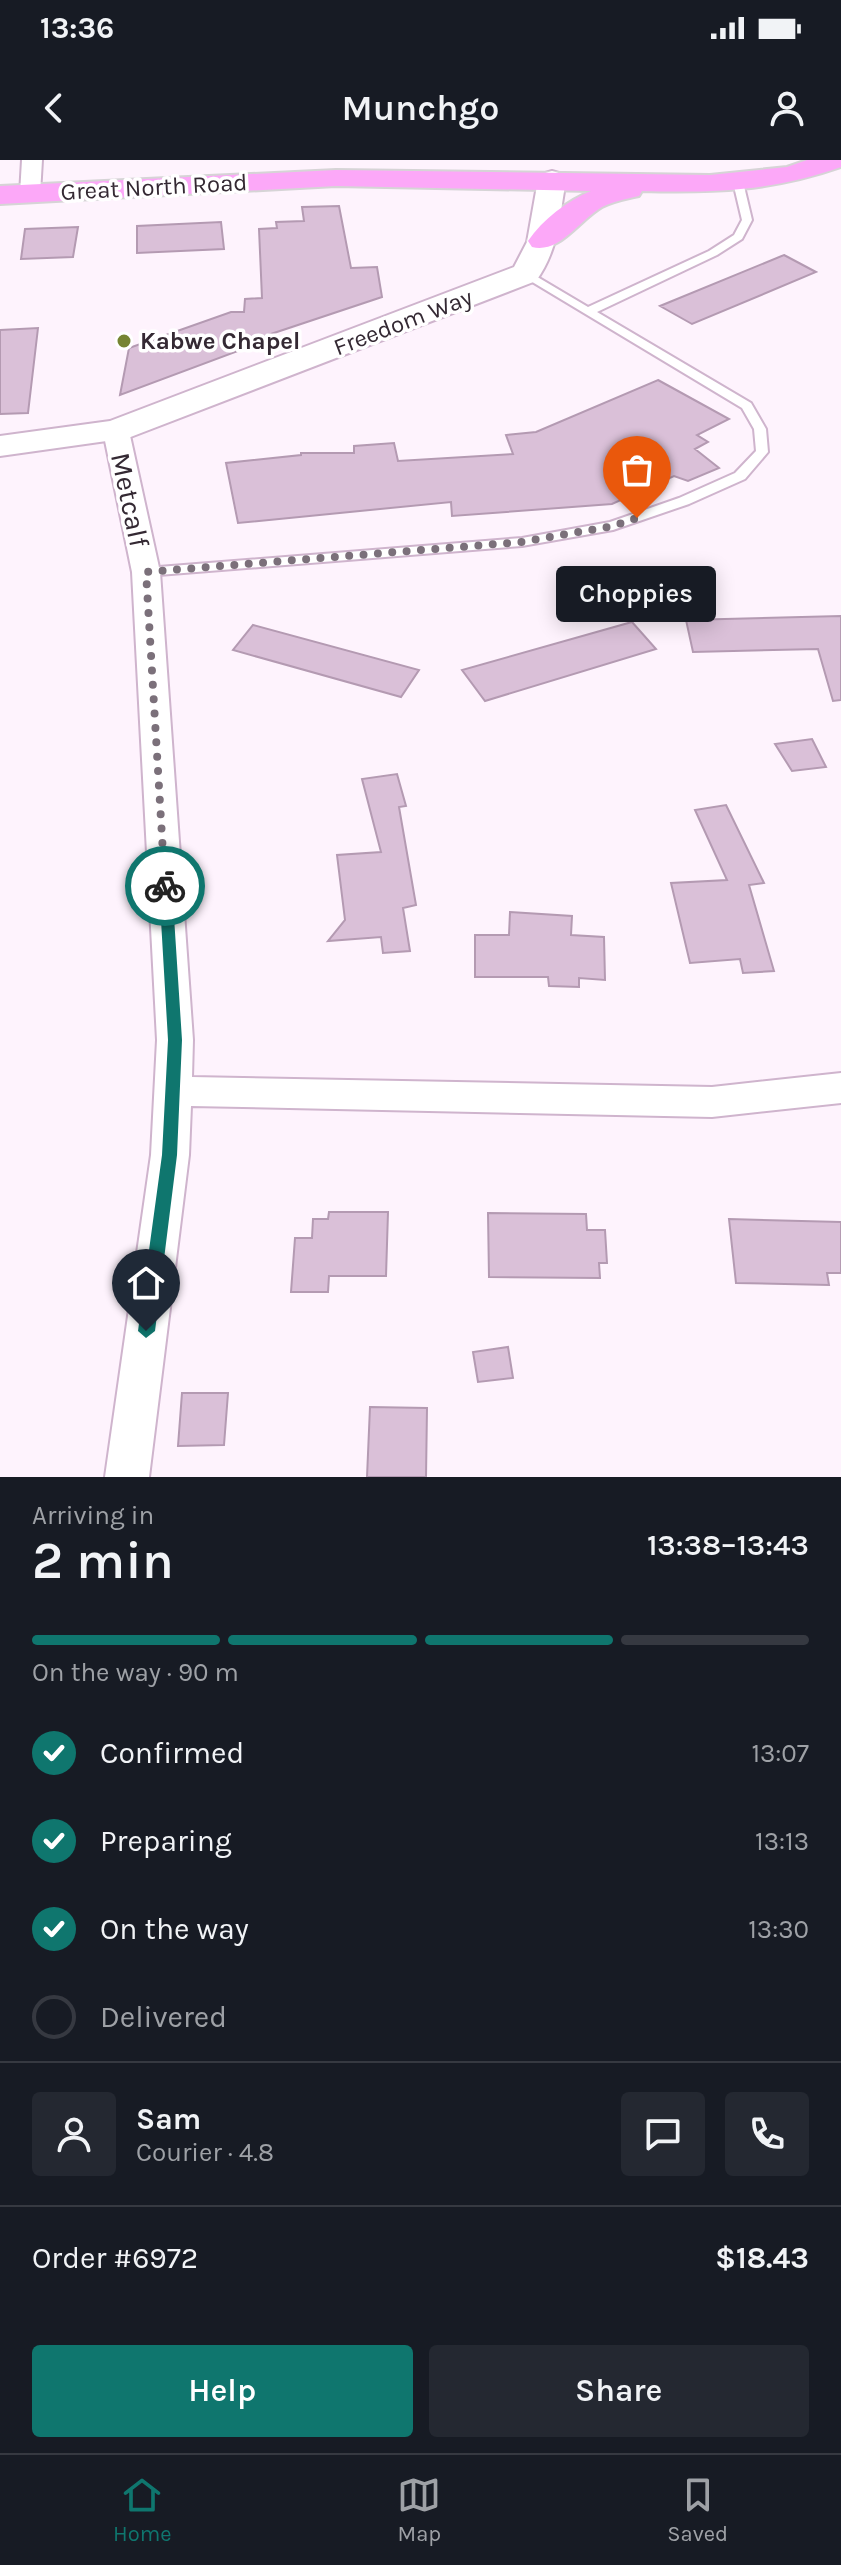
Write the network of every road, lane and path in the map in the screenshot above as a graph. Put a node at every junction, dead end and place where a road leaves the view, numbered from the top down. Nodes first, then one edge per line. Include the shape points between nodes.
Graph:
1 (32, 160) edge
2 (834, 160) edge
3 (552, 180) junction
4 (738, 182) junction
5 (691, 184) junction
6 (30, 194) junction
7 (0, 195) edge
8 (543, 241) junction
9 (525, 274) junction
10 (589, 311) junction
11 (116, 431) junction
12 (0, 446) edge
13 (146, 572) junction
14 (841, 1088) edge
15 (173, 1091) junction
16 (127, 1477) edge

1 - 6 street
2 - 4 highway, Great North Road via 791,175
3 - 5 highway, Great North Road
3 - 6 highway, Great North Road via 336,178
3 - 8 main road
4 - 5 highway, Great North Road
4 - 10 lane via 747,220 738,237
5 - 8 highway via 600,196
6 - 7 highway, Great North Road
8 - 9 main road
9 - 10 lane
9 - 11 main road, Freedom Way
10 - 13 lane via 747,406 760,429 762,452 740,476 613,526 522,542
11 - 12 main road, Freedom Way
11 - 13 street, Metcalf
13 - 15 street, Metcalf via 175,1040
14 - 15 street via 712,1102
15 - 16 street, Metcalf via 170,1155

